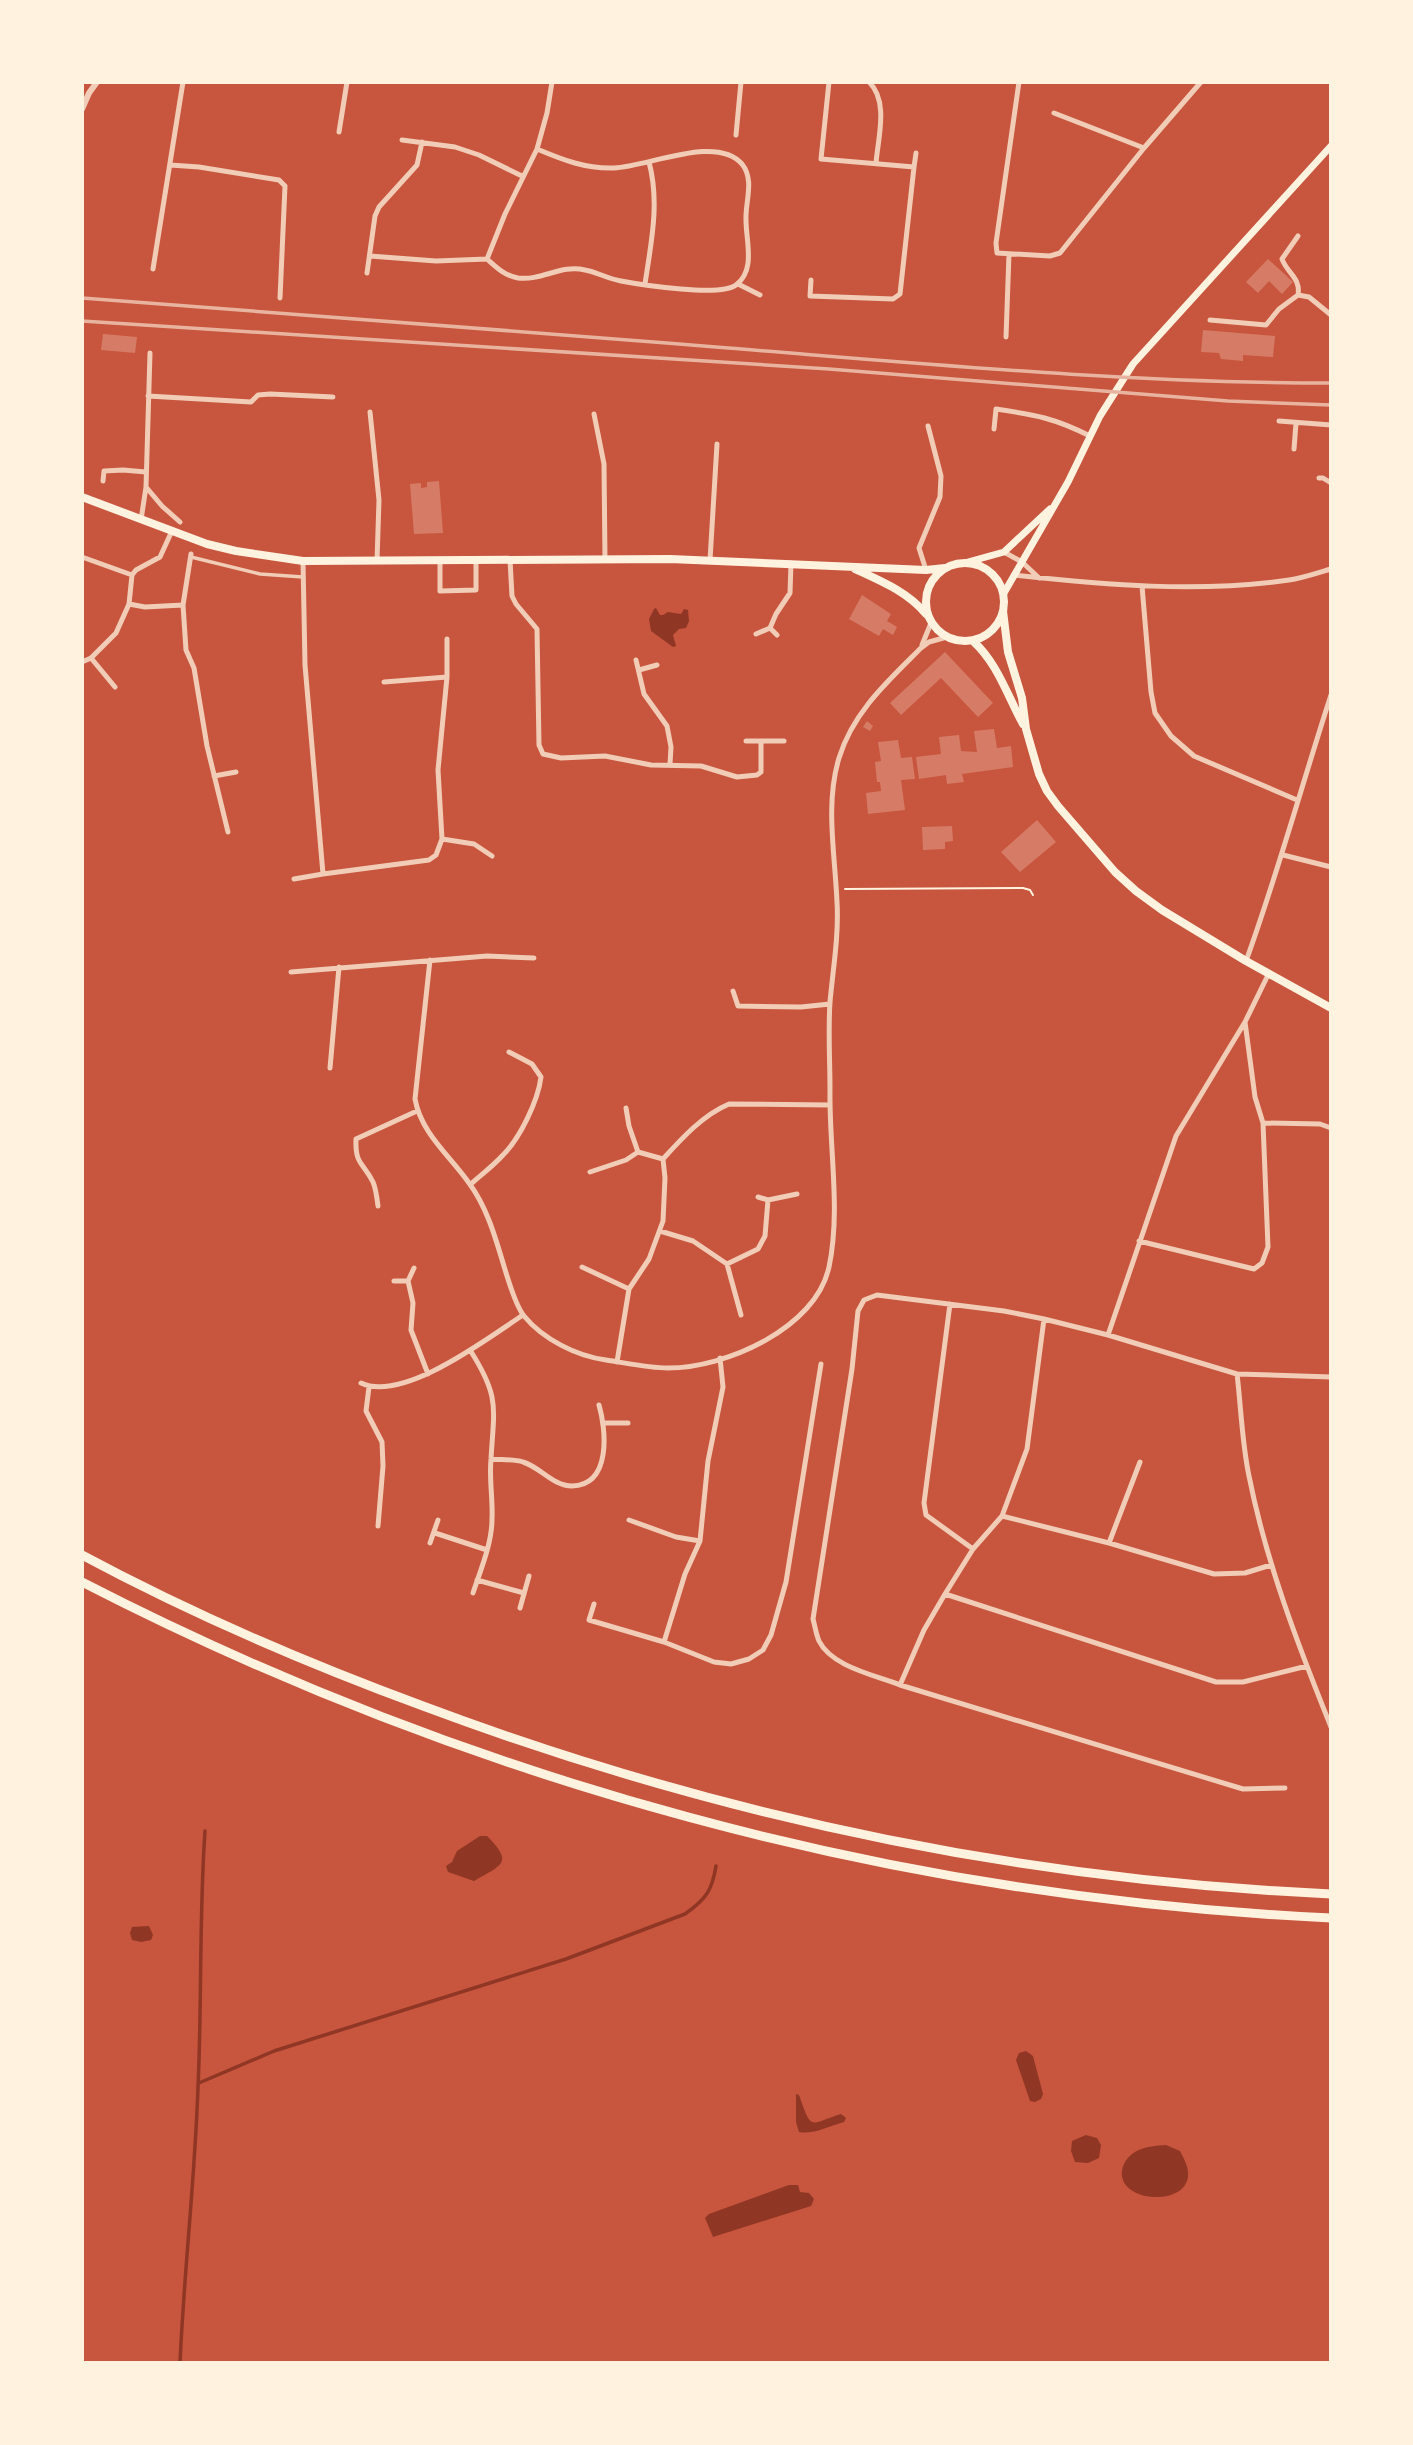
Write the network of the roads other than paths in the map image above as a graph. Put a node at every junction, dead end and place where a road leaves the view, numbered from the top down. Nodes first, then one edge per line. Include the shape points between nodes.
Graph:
1 (97, 82) edge
2 (183, 82) edge
3 (347, 82) edge
4 (552, 82) edge
5 (741, 82) edge
6 (829, 82) edge
7 (869, 82) edge
8 (1019, 82) edge
9 (1201, 82) edge
10 (82, 109) edge
11 (1054, 113) dead end
12 (339, 132) dead end
13 (736, 135) dead end
14 (402, 140) dead end
15 (422, 142) junction
16 (1331, 146) edge
17 (1144, 148) junction
18 (537, 149) junction
19 (916, 153) dead end
20 (649, 163) junction
21 (876, 163) junction
22 (170, 165) junction
23 (914, 167) junction
24 (522, 176) junction
25 (1298, 236) dead end
26 (1009, 254) junction
27 (369, 256) junction
28 (487, 259) junction
29 (153, 269) dead end
30 (368, 273) dead end
31 (811, 280) dead end
32 (645, 284) junction
33 (738, 284) junction
34 (760, 295) dead end
35 (1297, 295) junction
36 (280, 298) dead end
37 (1331, 315) edge
38 (1210, 320) dead end
39 (1006, 337) dead end
40 (150, 353) dead end
41 (148, 396) junction
42 (333, 397) dead end
43 (369, 412) dead end
44 (594, 414) dead end
45 (1279, 421) dead end
46 (1296, 423) junction
47 (1331, 425) edge
48 (928, 426) dead end
49 (994, 429) dead end
50 (1090, 436) junction
51 (717, 444) dead end
52 (1294, 449) dead end
53 (146, 472) junction
54 (1319, 478) dead end
55 (103, 481) dead end
56 (1331, 483) edge
57 (146, 487) junction
58 (82, 497) edge
59 (1056, 503) junction
60 (141, 520) junction
61 (180, 522) dead end
62 (171, 533) junction
63 (1004, 552) junction
64 (191, 555) joint
65 (82, 557) edge
66 (605, 559) junction
67 (510, 560) junction
68 (710, 560) junction
69 (303, 561) junction
70 (377, 561) junction
71 (440, 561) junction
72 (476, 561) junction
73 (968, 562) junction
74 (1022, 562) junction
75 (791, 563) junction
76 (849, 566) junction
77 (945, 568) junction
78 (1331, 569) edge
79 (926, 570) junction
80 (132, 575) junction
81 (1014, 575) junction
82 (303, 577) junction
83 (1039, 578) junction
84 (1142, 586) junction
85 (1004, 593) junction
86 (129, 604) junction
87 (183, 605) junction
88 (1003, 611) junction
89 (930, 620) junction
90 (770, 628) junction
91 (756, 634) dead end
92 (777, 635) dead end
93 (947, 637) junction
94 (447, 639) dead end
95 (973, 641) junction
96 (921, 648) junction
97 (91, 658) junction
98 (636, 660) dead end
99 (82, 662) edge
100 (657, 666) dead end
101 (639, 670) junction
102 (447, 677) junction
103 (384, 682) dead end
104 (115, 688) dead end
105 (1331, 695) edge
106 (1026, 729) junction
107 (746, 741) dead end
108 (761, 741) junction
109 (784, 741) dead end
110 (670, 764) junction
111 (236, 772) dead end
112 (214, 776) junction
113 (1297, 800) junction
114 (228, 832) dead end
115 (442, 839) junction
116 (1283, 855) junction
117 (492, 856) dead end
118 (1331, 867) edge
119 (323, 874) junction
120 (295, 879) dead end
121 (534, 958) dead end
122 (430, 960) junction
123 (1246, 961) junction
124 (339, 967) junction
125 (291, 972) dead end
126 (1269, 973) junction
127 (733, 991) dead end
128 (830, 1004) junction
129 (1331, 1007) edge
130 (1245, 1022) junction
131 (509, 1052) dead end
132 (330, 1068) dead end
133 (830, 1105) junction
134 (626, 1108) dead end
135 (417, 1111) junction
136 (1263, 1123) junction
137 (1331, 1128) edge
138 (638, 1152) junction
139 (663, 1159) junction
140 (590, 1172) dead end
141 (471, 1184) junction
142 (797, 1195) dead end
143 (758, 1197) dead end
144 (768, 1200) junction
145 (378, 1206) dead end
146 (660, 1231) junction
147 (1139, 1241) junction
148 (727, 1264) junction
149 (582, 1267) dead end
150 (414, 1268) dead end
151 (394, 1280) dead end
152 (408, 1281) junction
153 (629, 1289) junction
154 (950, 1304) junction
155 (523, 1315) junction
156 (741, 1315) dead end
157 (1044, 1319) junction
158 (1108, 1335) junction
159 (470, 1350) junction
160 (720, 1358) junction
161 (617, 1362) junction
162 (821, 1364) dead end
163 (428, 1374) junction
164 (1237, 1374) junction
165 (1331, 1377) edge
166 (361, 1383) dead end
167 (369, 1387) junction
168 (599, 1405) dead end
169 (604, 1423) junction
170 (628, 1423) dead end
171 (491, 1460) junction
172 (1140, 1462) dead end
173 (1002, 1516) junction
174 (438, 1520) dead end
175 (629, 1520) dead end
176 (378, 1526) dead end
177 (435, 1532) junction
178 (700, 1541) junction
179 (430, 1543) dead end
180 (1109, 1543) junction
181 (973, 1549) junction
182 (487, 1550) junction
183 (82, 1555) edge
184 (1271, 1565) junction
185 (529, 1576) dead end
186 (477, 1580) junction
187 (82, 1582) edge
188 (473, 1592) dead end
189 (524, 1593) junction
190 (945, 1594) junction
191 (594, 1604) dead end
192 (520, 1608) dead end
193 (664, 1642) junction
194 (1307, 1666) junction
195 (900, 1685) junction
196 (1331, 1727) edge
197 (1285, 1788) dead end
198 (1331, 1894) edge
199 (1331, 1918) edge

1 - 10 street
2 - 22 street
3 - 12 street
4 - 18 street
5 - 13 street
6 - 21 street via 821,159
7 - 21 street via 881,102
8 - 26 street via 996,243 997,253
9 - 17 street
11 - 17 street
14 - 15 street
15 - 24 street via 467,151
15 - 27 street via 417,165 375,216
16 - 50 main road via 1133,364
17 - 26 street via 1060,253
18 - 20 street via 586,166
18 - 24 street
19 - 23 street
20 - 32 street via 654,208
20 - 33 street via 715,152 742,164 749,184 748,266
21 - 23 street
22 - 29 street
22 - 36 street via 279,180 285,186
23 - 31 street via 900,294 893,299 810,296
24 - 28 street
25 - 35 street via 1282,259 1298,282
26 - 39 street
27 - 28 street via 425,261
27 - 30 street
28 - 32 street via 516,278 578,268
32 - 33 street via 715,291
33 - 34 street
35 - 37 street via 1309,297
35 - 38 street via 1266,325
40 - 41 street
41 - 42 street via 251,402 270,394
41 - 53 street
43 - 70 street via 379,500
44 - 66 street via 604,464
45 - 46 street
46 - 47 street
46 - 52 street
48 - 79 street via 941,475 940,496 919,548
49 - 50 street via 996,410 1041,415
50 - 59 main road
51 - 68 street
53 - 55 street via 104,471
53 - 57 street
54 - 56 street
57 - 60 street
57 - 61 street
58 - 60 main road
59 - 63 main road
59 - 74 main road
60 - 62 main road
62 - 69 main road via 236,551
62 - 80 street via 160,557
63 - 73 main road
63 - 74 street
64 - 82 street via 260,574
64 - 87 street
65 - 80 street
66 - 67 main road
66 - 68 main road
67 - 72 main road
67 - 110 street via 512,596 537,629 539,744 543,754
68 - 75 main road
69 - 70 main road
69 - 82 street
70 - 71 main road
71 - 72 main road
71 - 72 street via 440,591 476,590
73 - 77 main road
73 - 85 main road via 991,572
74 - 81 main road
74 - 83 street
75 - 76 main road
75 - 90 street via 789,598
76 - 79 main road
76 - 89 main road via 902,593
77 - 79 main road
77 - 89 main road via 936,574 926,594
78 - 84 street via 1291,580
80 - 86 street
81 - 83 street
81 - 85 main road
82 - 119 street via 305,666
83 - 84 street
84 - 113 street via 1155,713 1171,736 1194,755
85 - 88 main road
86 - 87 street
86 - 97 street via 117,633
87 - 112 street via 186,650 194,668
88 - 95 main road via 993,630
88 - 106 main road
89 - 93 main road
89 - 96 street
90 - 91 street
90 - 92 street
93 - 95 main road
93 - 96 street
94 - 102 street
95 - 106 main road via 999,673
96 - 128 street via 868,701 840,755 832,801 838,906
97 - 99 street
97 - 104 street
98 - 101 street
100 - 101 street
101 - 110 street via 648,700 667,726
102 - 103 street
102 - 115 street via 438,770
105 - 113 street
106 - 123 main road via 1047,790 1115,872 1162,910
107 - 108 street
108 - 109 street
108 - 110 street via 761,772 757,775 732,776 701,766
111 - 112 street
112 - 114 street
113 - 116 street
115 - 117 street via 474,844
115 - 119 street via 429,860
116 - 118 street
116 - 123 street
119 - 120 street
121 - 122 street
122 - 124 street
122 - 135 street
123 - 126 main road
124 - 125 street
124 - 132 street
126 - 129 main road
126 - 130 street
127 - 128 street via 738,1006
128 - 133 street
130 - 136 street
130 - 147 street via 1176,1136
131 - 141 street via 532,1064 541,1077 539,1090 505,1153
133 - 139 street via 729,1104 705,1118
133 - 160 street via 834,1233 828,1270 816,1297 793,1321 764,1343
134 - 138 street
135 - 141 street via 426,1130
135 - 145 street via 356,1139 355,1152 374,1184
136 - 137 street
136 - 147 street via 1268,1247 1262,1263 1254,1269
138 - 139 street
138 - 140 street
139 - 146 street
141 - 155 street
142 - 144 street
143 - 144 street
144 - 148 street via 765,1236 758,1248
146 - 148 street via 693,1241
146 - 153 street
147 - 158 street
148 - 156 street
149 - 153 street
150 - 152 street
151 - 152 street
152 - 163 street via 413,1303 411,1330
153 - 161 street
154 - 157 street
154 - 181 street via 924,1503 926,1515
154 - 195 street via 877,1295 864,1300 858,1311 813,1619 820,1642 838,1660
155 - 159 street
155 - 161 street via 547,1337 578,1353
157 - 158 street
157 - 173 street via 1027,1449
158 - 164 street
159 - 163 street
159 - 171 street via 487,1376 495,1404
160 - 161 street via 668,1368
160 - 178 street via 723,1387 708,1461
162 - 193 street via 786,1582 763,1650 731,1664
163 - 167 street via 405,1384
164 - 165 street
164 - 184 street via 1248,1472
166 - 167 street
167 - 176 street via 366,1411 382,1442
168 - 169 street
169 - 170 street
169 - 171 street via 603,1462 596,1475 573,1486 546,1477 524,1462
171 - 182 street via 492,1521
172 - 180 street
173 - 180 street
173 - 181 street
174 - 177 street
175 - 178 street
177 - 179 street
177 - 182 street
178 - 193 street
180 - 184 street via 1213,1574 1245,1573
181 - 190 street
182 - 186 street
183 - 198 highway via 231,1629 342,1676 519,1742 698,1796 815,1825 1061,1869
184 - 194 street
185 - 189 street
186 - 188 street
186 - 189 street
187 - 199 highway via 335,1699 511,1764 689,1818 811,1848 1041,1891 1222,1912
189 - 192 street
190 - 194 street via 1216,1682 1243,1682
190 - 195 street
191 - 193 street via 590,1620
194 - 196 street
195 - 197 street via 1243,1789

